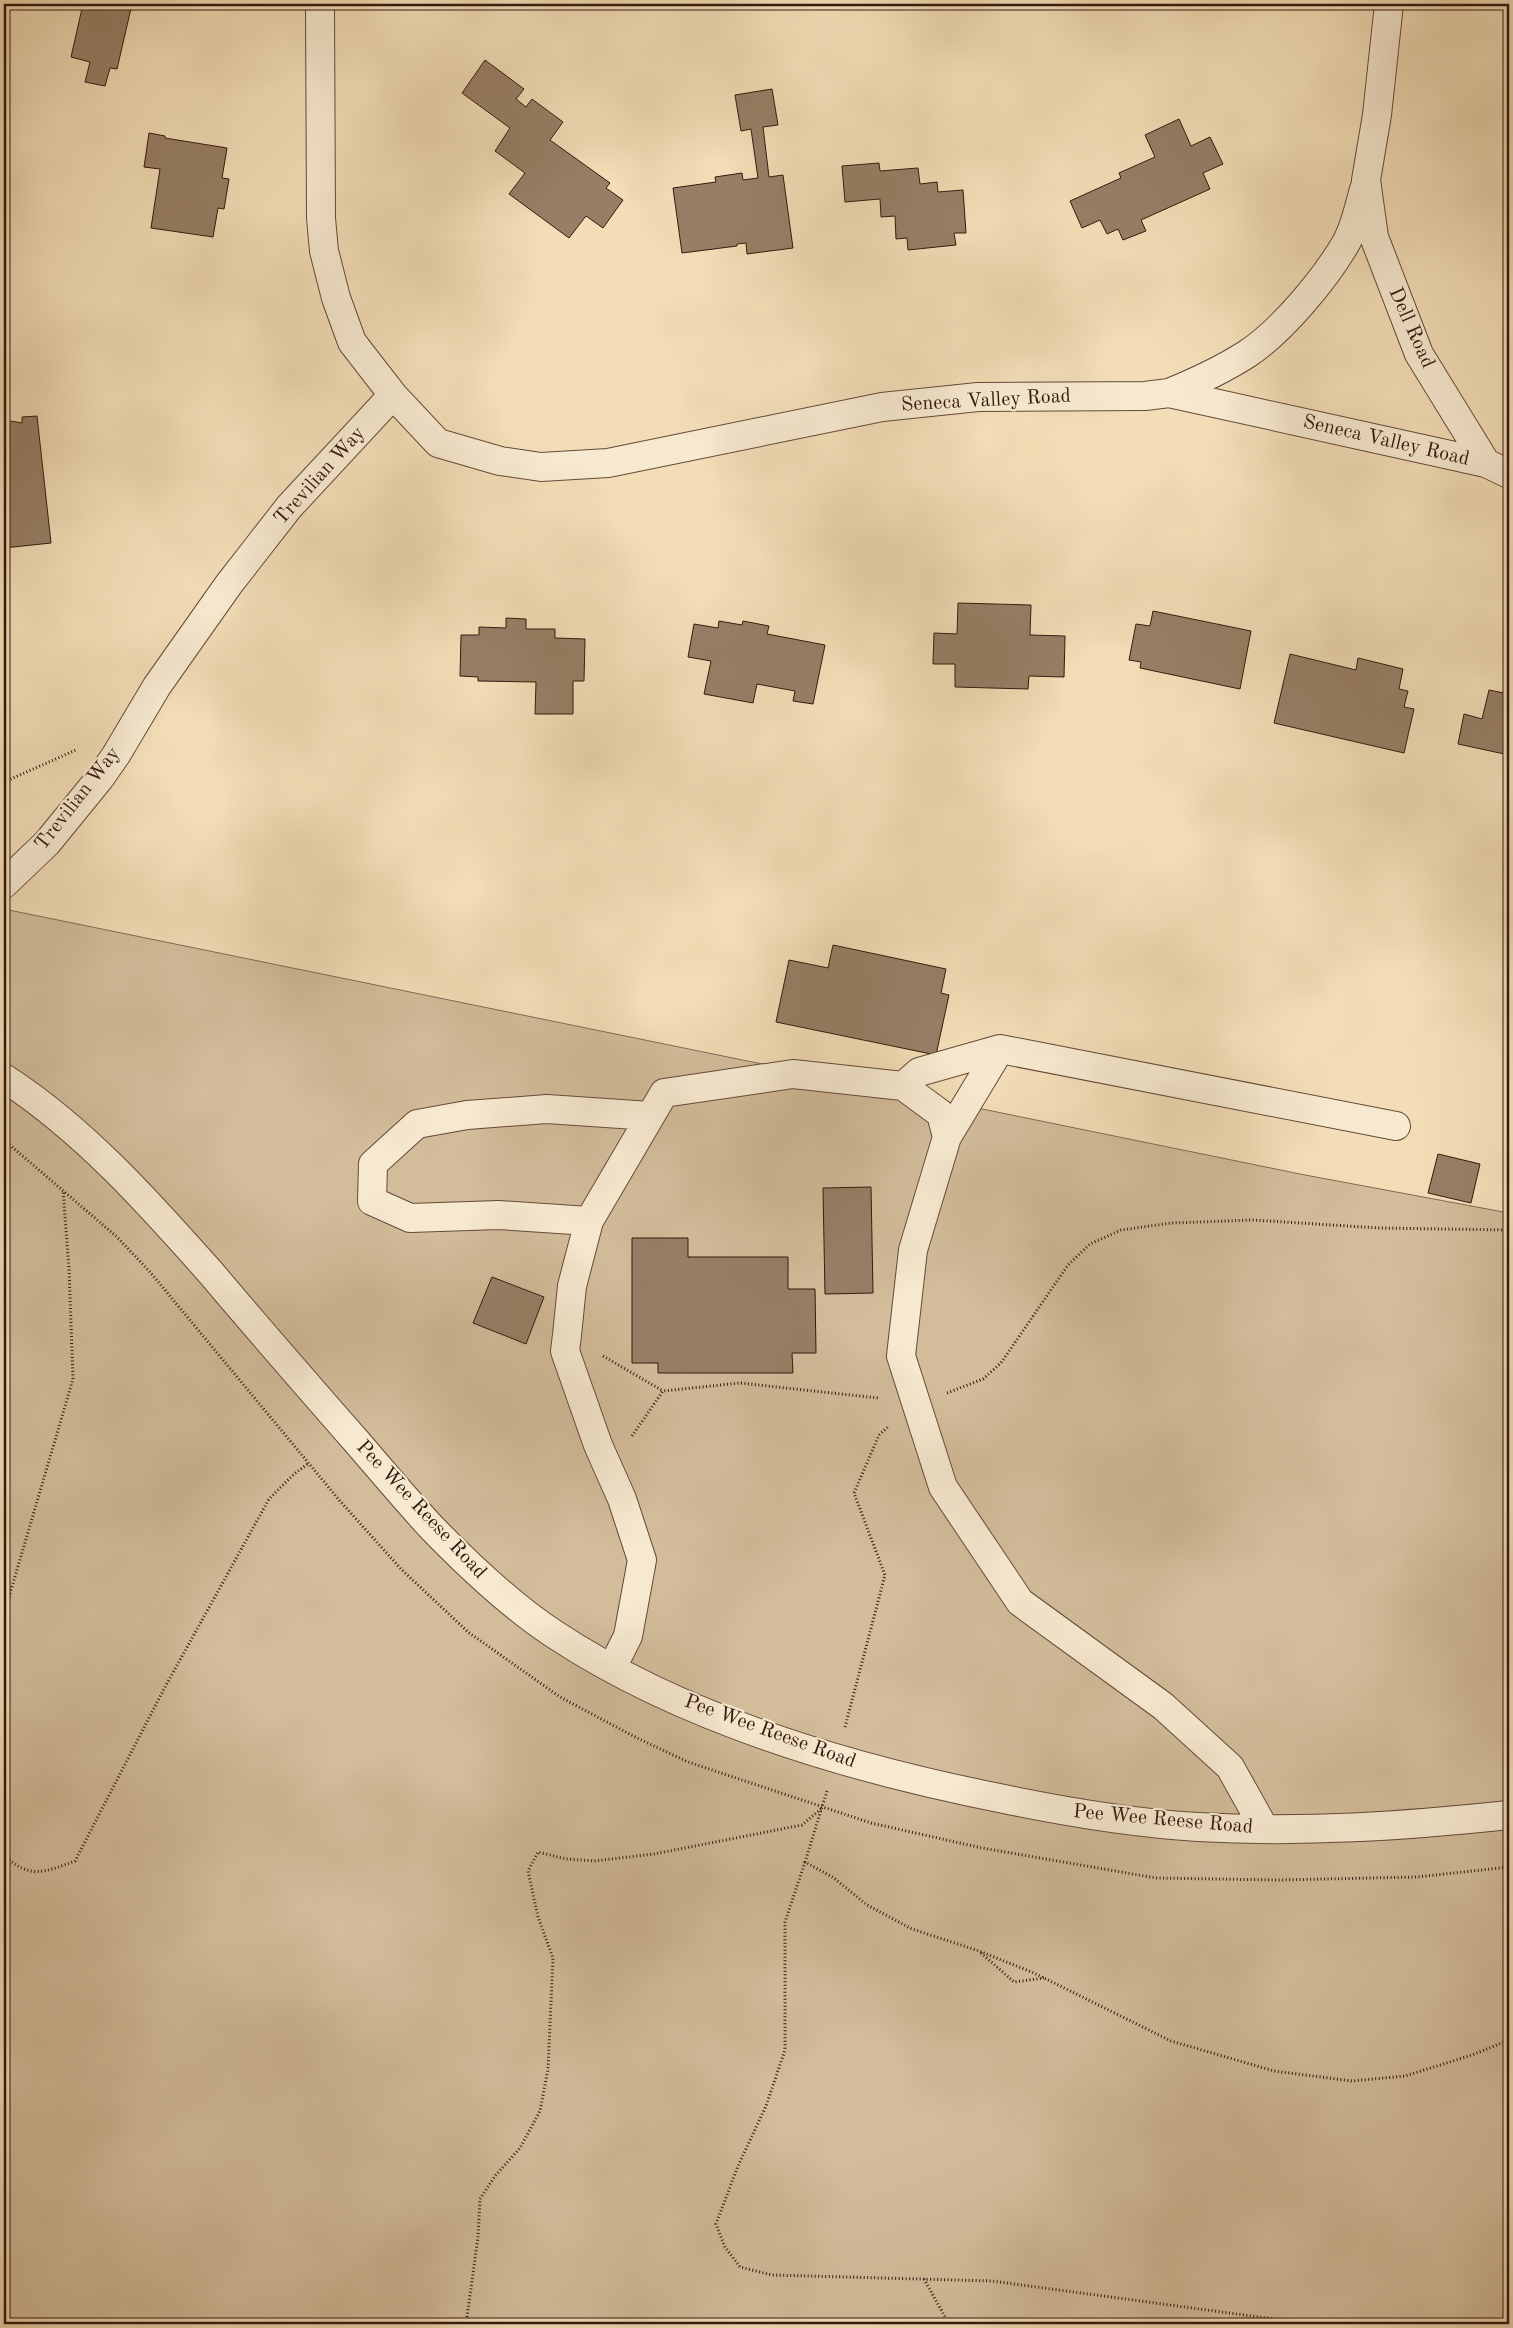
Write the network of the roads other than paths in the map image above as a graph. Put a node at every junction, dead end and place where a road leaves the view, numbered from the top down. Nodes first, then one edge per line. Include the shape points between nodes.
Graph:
1 (320, 4) edge
2 (1389, 4) edge
3 (1366, 180) junction
4 (1169, 393) junction
5 (393, 395) junction
6 (1498, 469) edge
7 (4, 884) edge
8 (1000, 1049) junction
9 (4, 1078) edge
10 (903, 1086) junction
11 (650, 1116) junction
12 (1396, 1126) dead end
13 (947, 1137) junction
14 (589, 1222) junction
15 (612, 1668) junction
16 (1509, 1815) edge
17 (1264, 1828) junction

1 - 5 street via 324,251 352,342
2 - 3 street, Dell Road via 1377,116
3 - 4 street, Dell Road via 1358,213 1346,242 1323,278 1295,310 1249,352 1212,375
3 - 6 street, Dell Road via 1374,237 1419,354
4 - 5 street, Seneca Valley Road via 978,397 882,407 608,463 541,467 500,461 438,443
4 - 6 street, Seneca Valley Road
5 - 7 street, Trevilian Way via 289,507 229,584 153,692 116,755 46,843
8 - 10 street via 919,1072
8 - 12 street
8 - 13 street
9 - 15 street, Pee Wee Reese Road via 24,1091 113,1167 176,1234 432,1528 486,1581 553,1633
10 - 11 street via 793,1074 664,1093
10 - 13 street via 942,1114
11 - 14 street
11 - 14 street via 547,1109 467,1115 417,1124 373,1164 372,1201 410,1218 499,1215
13 - 17 street via 912,1260 901,1356 943,1487 1020,1602 1163,1706 1230,1767
14 - 15 street via 572,1286 565,1351 642,1560 628,1636
15 - 17 street, Pee Wee Reese Road via 718,1718 836,1758 940,1787 1069,1812 1196,1827
16 - 17 street, Pee Wee Reese Road via 1335,1830

